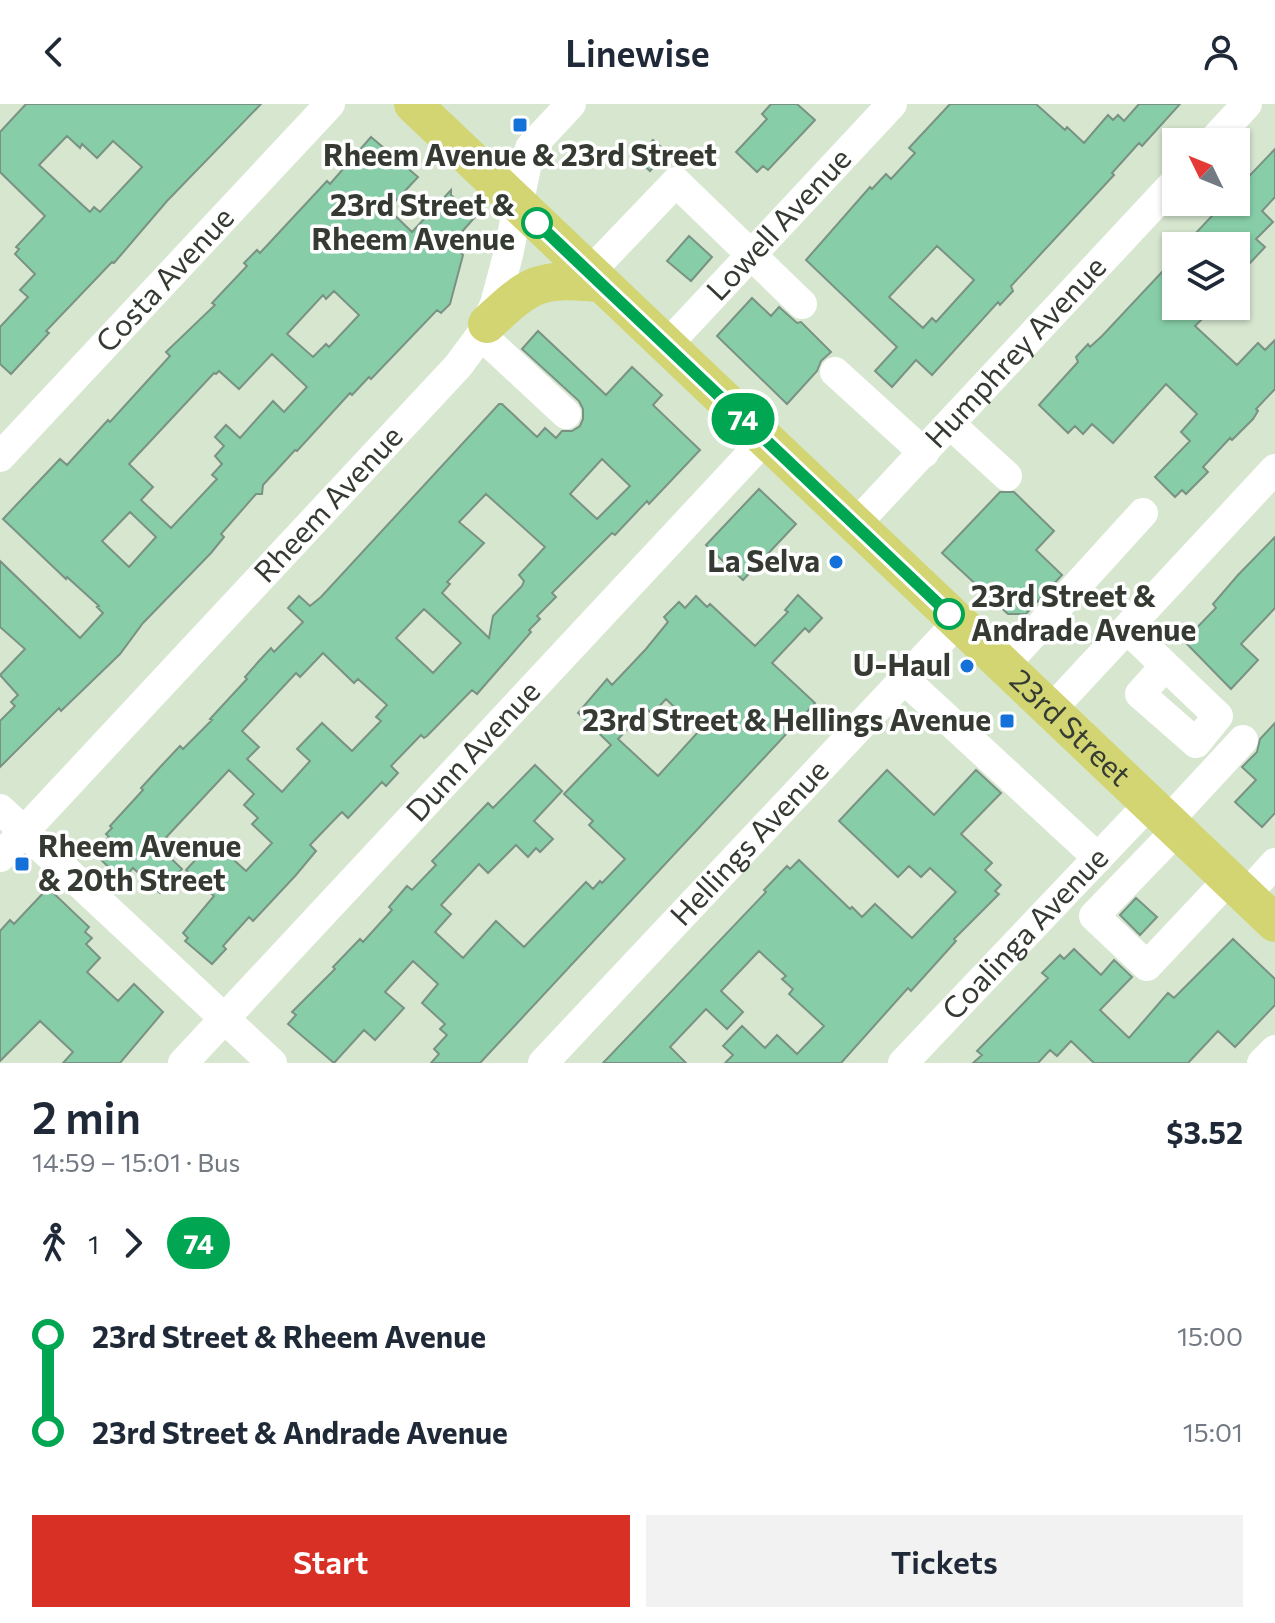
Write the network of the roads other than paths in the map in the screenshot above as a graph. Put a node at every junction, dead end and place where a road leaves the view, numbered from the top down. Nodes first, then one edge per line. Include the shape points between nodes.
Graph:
1 (330, 104) edge
2 (413, 104) edge
3 (571, 104) edge
4 (892, 104) edge
5 (1247, 104) edge
6 (1225, 128) edge
7 (1162, 196) edge
8 (518, 204) junction
9 (751, 256) junction
10 (594, 278) junction
11 (802, 304) dead end
12 (484, 329) junction
13 (666, 346) junction
14 (835, 372) dead end
15 (566, 414) dead end
16 (950, 424) junction
17 (765, 439) junction
18 (924, 453) junction
19 (0, 457) edge
20 (1275, 469) edge
21 (1007, 476) dead end
22 (1143, 513) dead end
23 (855, 525) junction
24 (958, 622) junction
25 (1127, 629) junction
26 (1004, 666) junction
27 (1165, 666) dead end
28 (904, 679) junction
29 (1051, 710) junction
30 (1243, 740) dead end
31 (0, 809) edge
32 (1165, 818) junction
33 (24, 831) junction
34 (0, 857) edge
35 (1098, 858) junction
36 (1275, 863) edge
37 (1237, 887) junction
38 (1275, 923) edge
39 (224, 1019) junction
40 (183, 1063) edge
41 (272, 1063) edge
42 (543, 1063) edge
43 (903, 1063) edge

1 - 19 street, Costa Avenue
2 - 8 main road, 23rd Street
3 - 8 street, Rheem Avenue via 530,148
4 - 9 street, Lowell Avenue
5 - 6 street
7 - 16 street, Humphrey Avenue
8 - 10 main road, 23rd Street
8 - 12 street, Rheem Avenue
9 - 10 street via 676,182
9 - 11 street
9 - 13 street, Lowell Avenue
10 - 12 main road via 543,282 513,299
10 - 13 main road, 23rd Street
12 - 15 street
12 - 33 street, Rheem Avenue via 458,366
13 - 17 main road, 23rd Street
14 - 18 street
16 - 18 street, Humphrey Avenue
16 - 21 street
17 - 23 main road, 23rd Street
17 - 39 street, Dunn Avenue
18 - 23 street, Humphrey Avenue
20 - 25 street
22 - 26 street
23 - 24 main road, 23rd Street
24 - 26 main road, 23rd Street
24 - 28 street, Hellings Avenue
25 - 27 street
25 - 29 street
26 - 29 main road, 23rd Street
28 - 35 street
28 - 42 street, Hellings Avenue
29 - 32 main road, 23rd Street
30 - 32 street
31 - 33 street
32 - 35 street, Coalinga Avenue
32 - 37 main road, 23rd Street
32 - 37 street via 1094,916 1147,966
33 - 34 street, Rheem Avenue
33 - 39 street
35 - 43 street, Coalinga Avenue
36 - 37 street
37 - 38 main road, 23rd Street
39 - 40 street, Dunn Avenue
39 - 41 street

